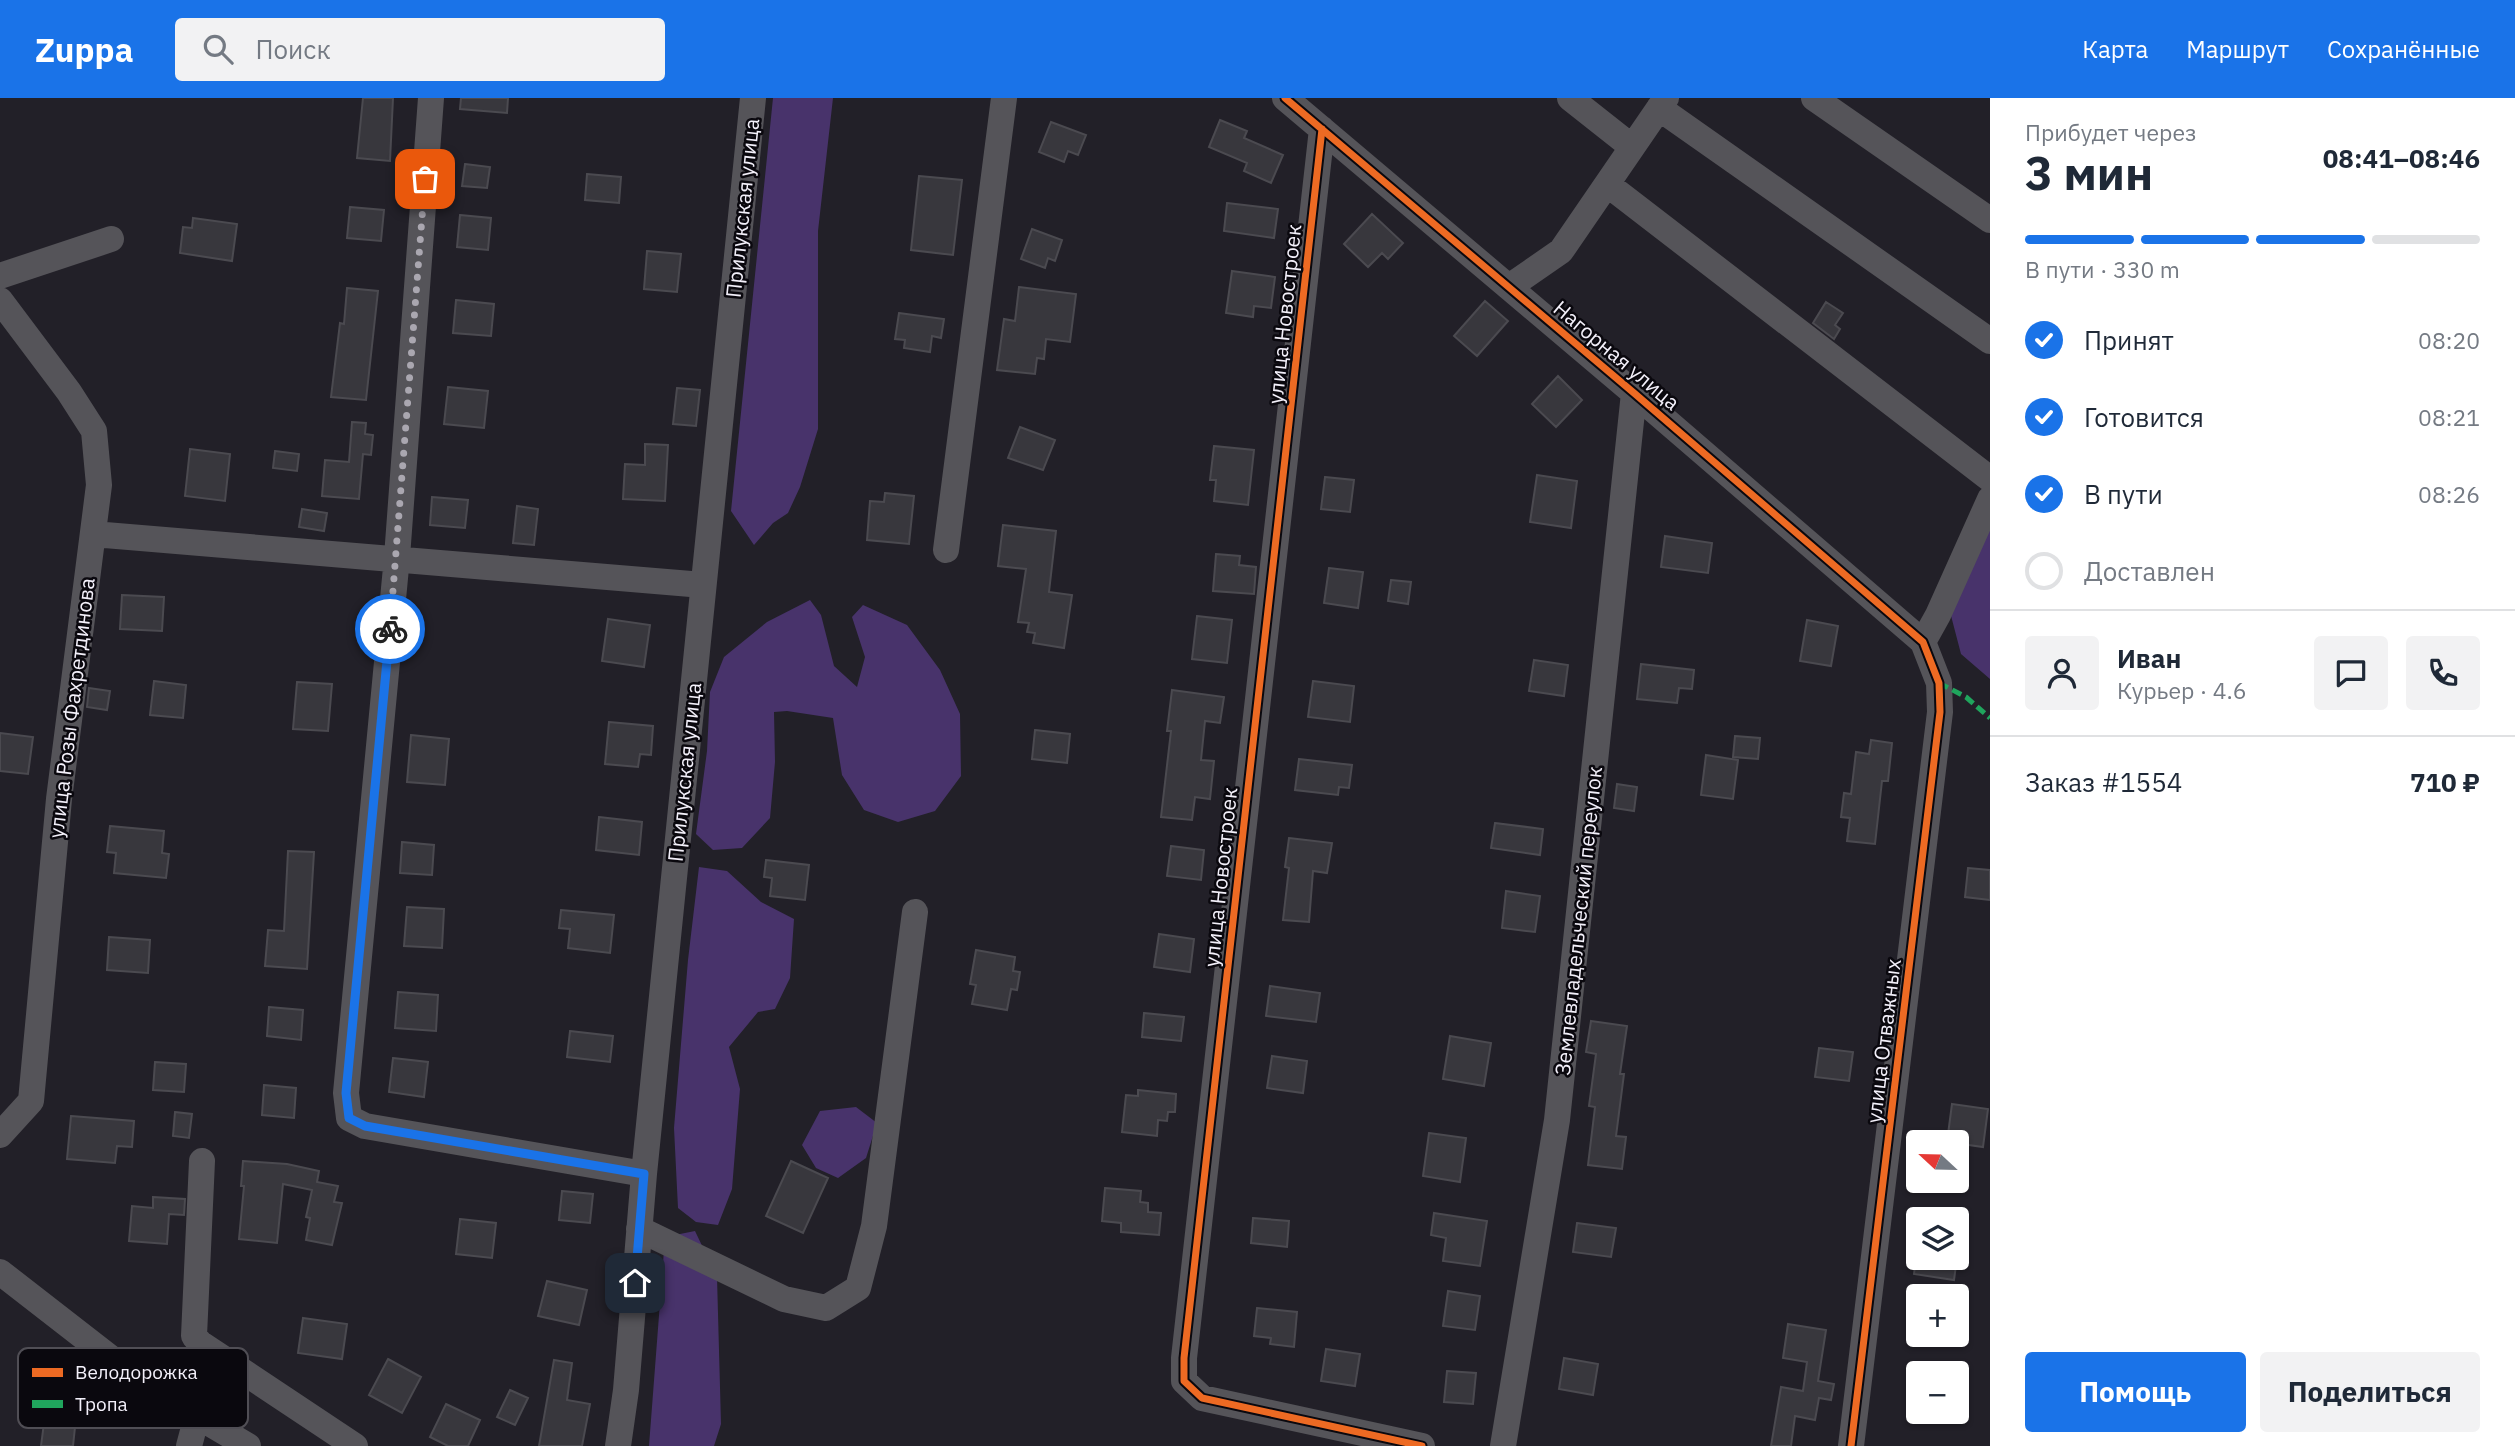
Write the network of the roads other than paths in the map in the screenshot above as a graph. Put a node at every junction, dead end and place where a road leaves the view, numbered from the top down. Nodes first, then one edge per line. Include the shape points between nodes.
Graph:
1 (431, 98) edge
2 (753, 98) edge
3 (1004, 98) edge
4 (1285, 98) edge
5 (1570, 98) edge
6 (1814, 98) edge
7 (1663, 103) edge
8 (1322, 129) junction
9 (1632, 147) junction
10 (1607, 184) junction
11 (1990, 220) edge
12 (111, 239) dead end
13 (0, 276) edge
14 (1509, 287) junction
15 (0, 300) edge
16 (1990, 341) edge
17 (1634, 393) junction
18 (1990, 479) edge
19 (1990, 499) edge
20 (93, 534) junction
21 (946, 550) dead end
22 (396, 559) junction
23 (703, 585) junction
24 (1923, 642) junction
25 (915, 912) dead end
26 (0, 1135) edge
27 (202, 1161) dead end
28 (644, 1174) junction
29 (639, 1229) junction
30 (0, 1272) edge
31 (98, 1348) edge
32 (208, 1348) edge
33 (248, 1375) edge
34 (194, 1428) edge
35 (217, 1428) edge
36 (189, 1446) edge
37 (248, 1446) edge
38 (355, 1446) edge
39 (618, 1446) edge
40 (1422, 1446) edge
41 (1503, 1446) edge
42 (1851, 1446) edge

1 - 22 street
2 - 23 street, Прилукская улица
3 - 21 street
4 - 8 street, Нагорная улица
5 - 9 street
6 - 11 street
7 - 9 street
7 - 16 street
8 - 14 street, Нагорная улица
8 - 40 street, улица Новостроек via 1184,1381 1202,1398
9 - 10 street
10 - 14 street via 1561,251
10 - 18 street
12 - 13 street
14 - 17 street, Нагорная улица
15 - 20 street, улица Розы Фахретдинова via 94,431 99,485
17 - 24 street, Нагорная улица
17 - 41 street, Землевладельческий переулок via 1557,1120
19 - 24 street
20 - 22 street
20 - 26 street, улица Розы Фахретдинова via 59,799 31,1101
22 - 23 street
22 - 28 street via 346,1093 349,1118 365,1126
23 - 28 street, Прилукская улица
24 - 42 street, улица Отважных via 1939,682 1940,712
25 - 29 street via 874,1227 858,1288 826,1308 784,1299
27 - 32 street via 194,1336
28 - 29 street, Прилукская улица
29 - 39 street, Прилукская улица
30 - 31 street
33 - 38 street
34 - 36 street
35 - 37 street

